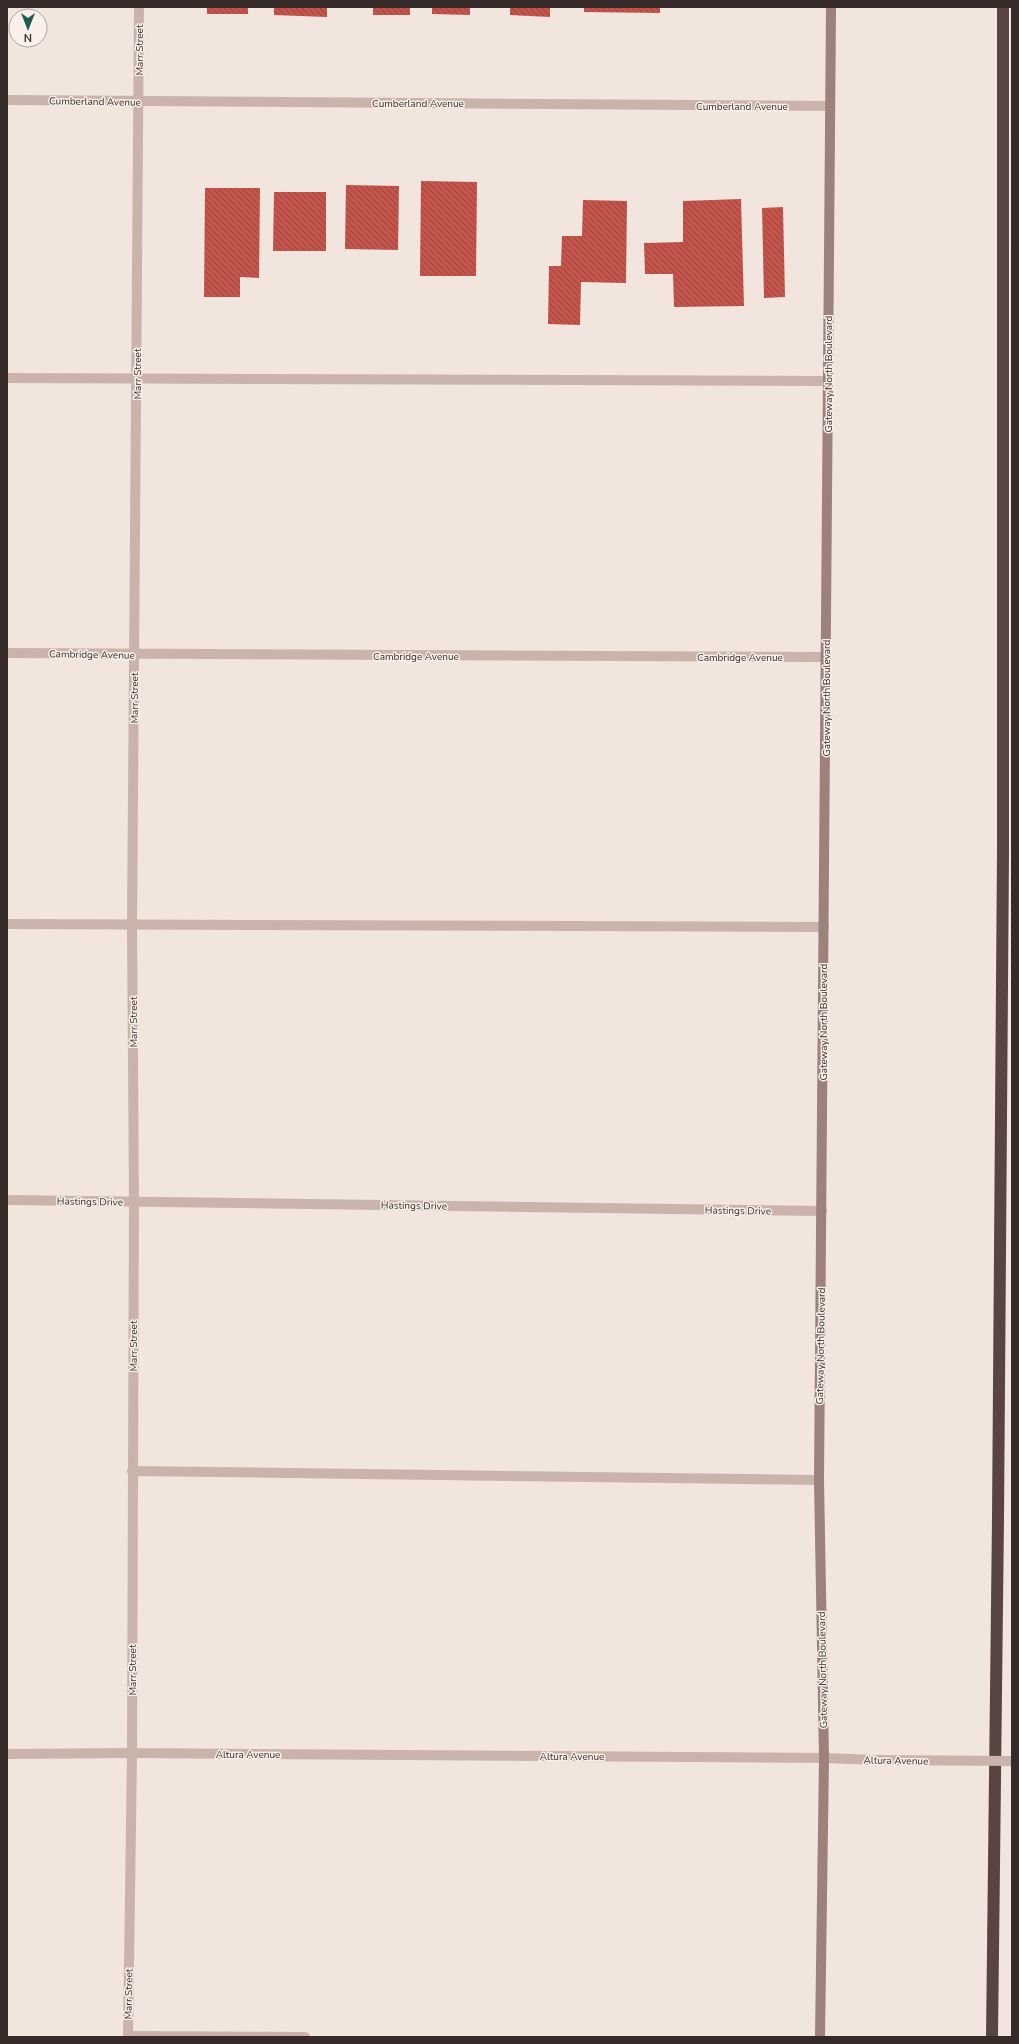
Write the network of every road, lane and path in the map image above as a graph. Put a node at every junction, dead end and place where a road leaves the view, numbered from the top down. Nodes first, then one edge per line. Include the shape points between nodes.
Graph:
1 (139, 7) edge
2 (831, 7) edge
3 (1003, 7) edge
4 (7, 100) edge
5 (138, 102) junction
6 (830, 106) junction
7 (7, 378) edge
8 (136, 379) junction
9 (828, 381) junction
10 (7, 653) edge
11 (134, 655) junction
12 (826, 657) junction
13 (7, 924) edge
14 (132, 925) junction
15 (824, 927) junction
16 (7, 1200) edge
17 (134, 1201) junction
18 (822, 1211) junction
19 (132, 1472) junction
20 (819, 1480) junction
21 (132, 1753) junction
22 (7, 1754) edge
23 (824, 1758) junction
24 (1012, 1761) edge
25 (128, 2036) edge
26 (305, 2037) edge
27 (820, 2037) edge
28 (992, 2037) edge

1 - 5 street, Marr Street
2 - 6 main road, Gateway North Boulevard
3 - 28 highway via 1003,851
4 - 5 street, Cumberland Avenue
5 - 6 street, Cumberland Avenue
5 - 8 street, Marr Street
6 - 9 main road, Gateway North Boulevard
7 - 8 street
8 - 9 street
8 - 11 street, Marr Street
9 - 12 main road, Gateway North Boulevard
10 - 11 street, Cambridge Avenue
11 - 12 street, Cambridge Avenue
11 - 14 street, Marr Street
12 - 15 main road, Gateway North Boulevard
13 - 14 street
14 - 15 street
14 - 17 street, Marr Street
15 - 18 main road, Gateway North Boulevard
16 - 17 street, Hastings Drive
17 - 18 street, Hastings Drive
17 - 19 street, Marr Street
18 - 20 main road, Gateway North Boulevard
19 - 20 street
19 - 21 street, Marr Street
20 - 23 main road, Gateway North Boulevard
21 - 22 street, Altura Avenue
21 - 23 street, Altura Avenue
21 - 25 street, Marr Street
23 - 24 street, Altura Avenue, bridge
23 - 27 main road, Gateway North Boulevard
25 - 26 street

